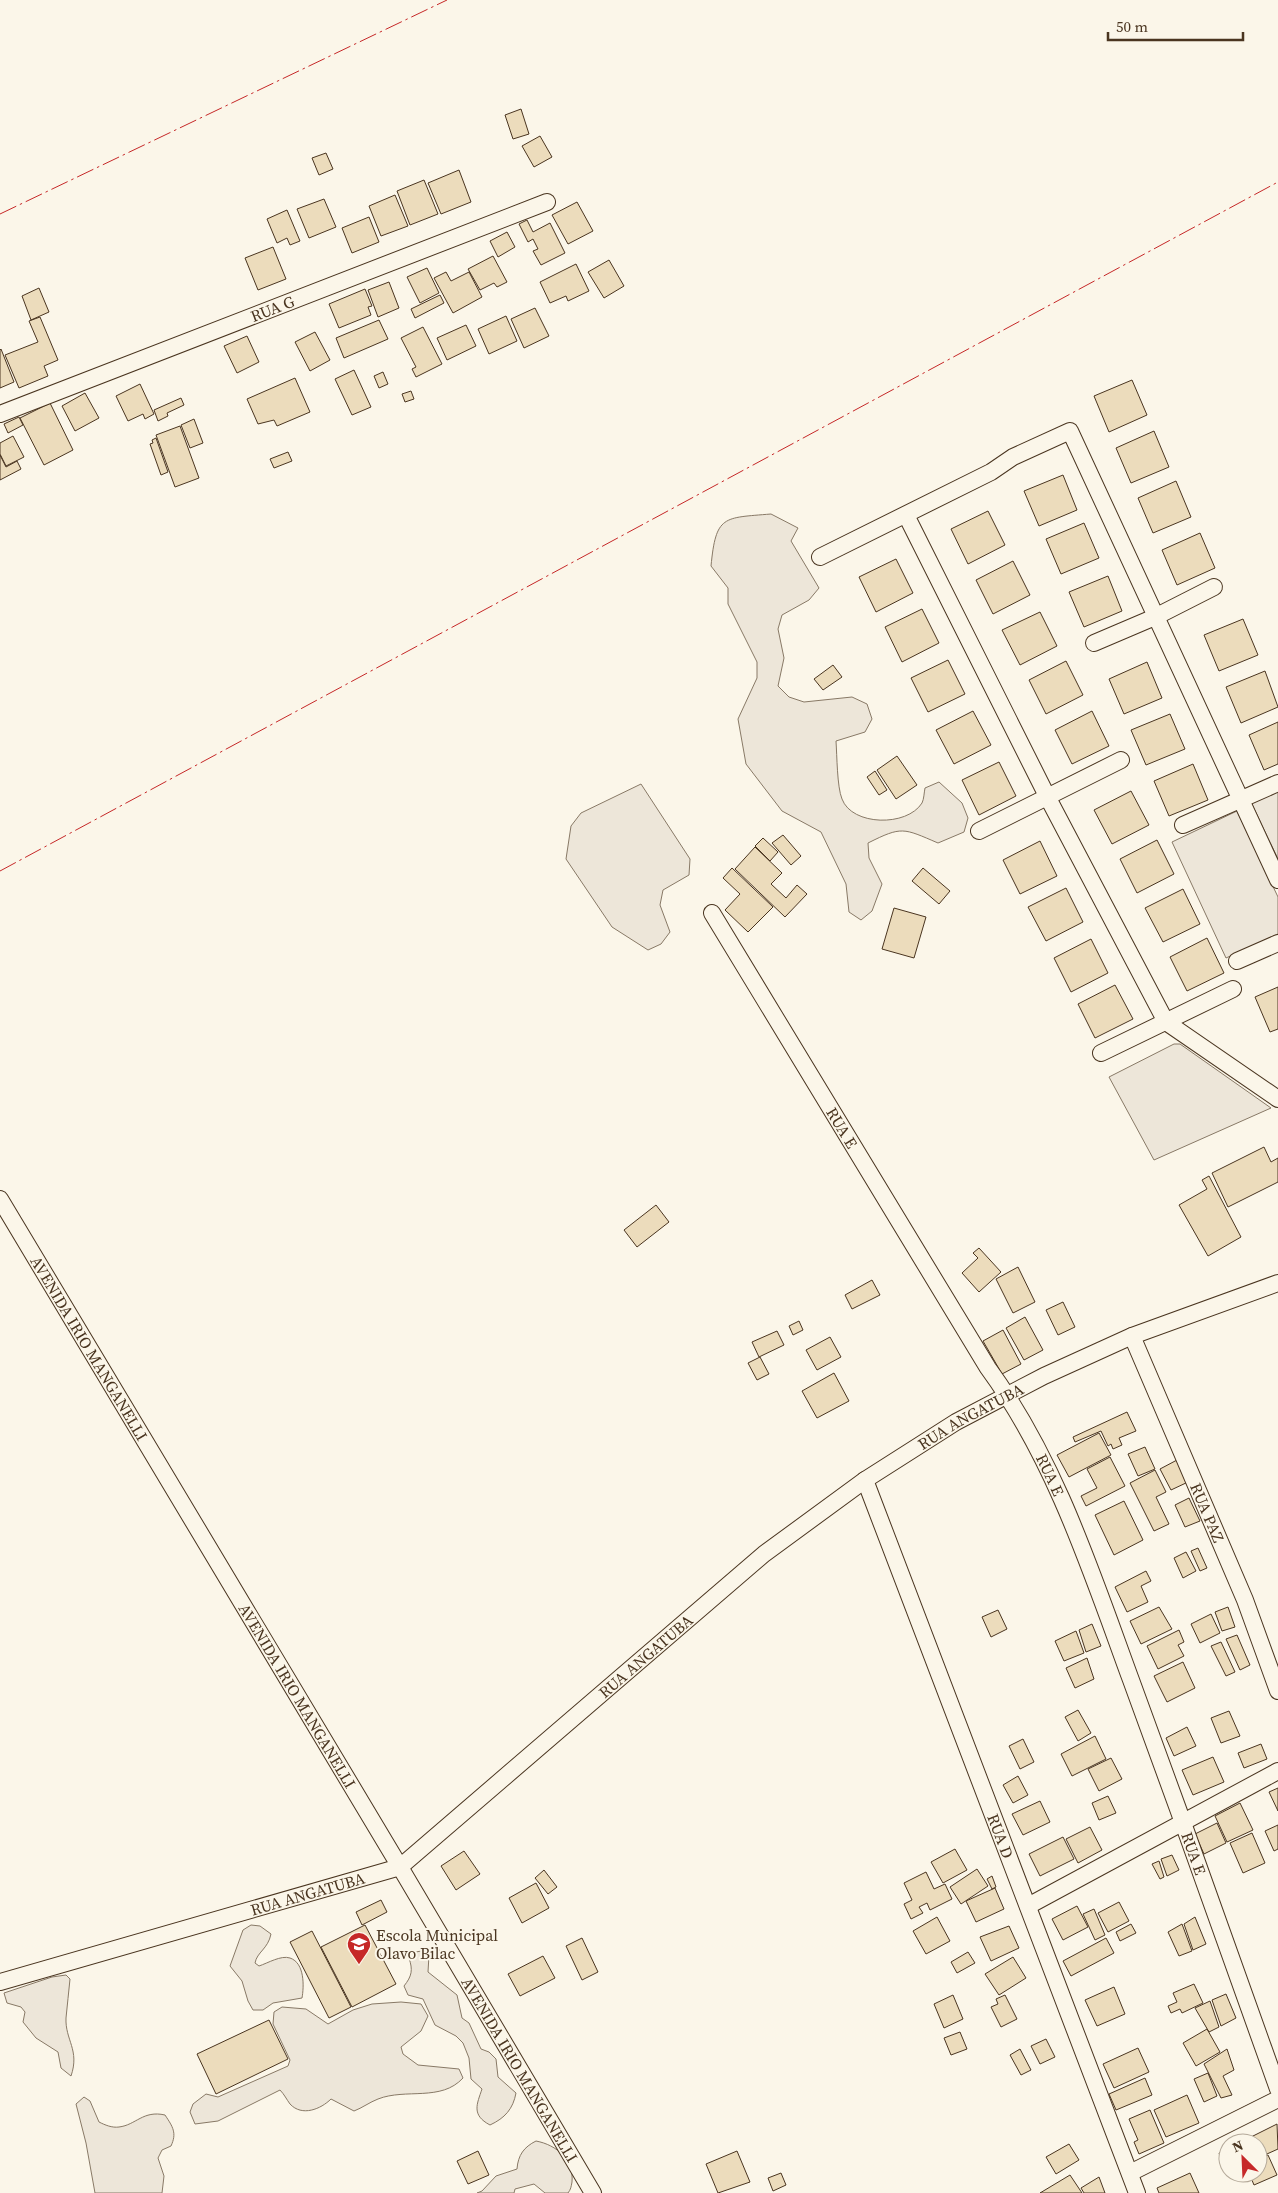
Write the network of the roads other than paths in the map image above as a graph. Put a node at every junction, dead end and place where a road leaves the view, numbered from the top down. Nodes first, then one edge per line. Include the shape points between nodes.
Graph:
1 (546, 202) dead end
2 (0, 414) edge
3 (906, 515) junction
4 (820, 557) dead end
5 (1214, 587) dead end
6 (1155, 617) junction
7 (1094, 643) dead end
8 (1121, 760) dead end
9 (1278, 783) edge
10 (1048, 798) junction
11 (1240, 801) junction
12 (1183, 825) dead end
13 (979, 831) dead end
14 (1278, 880) edge
15 (712, 913) dead end
16 (1278, 943) edge
17 (1237, 961) dead end
18 (1233, 989) dead end
19 (1166, 1022) junction
20 (1101, 1053) dead end
21 (1278, 1099) edge
22 (0, 1198) edge
23 (1277, 1285) edge
24 (1132, 1336) junction
25 (1007, 1394) junction
26 (866, 1480) junction
27 (1278, 1691) edge
28 (1278, 1771) edge
29 (1183, 1821) junction
30 (400, 1867) junction
31 (1028, 1906) junction
32 (0, 1982) edge
33 (1278, 2090) edge
34 (1278, 2099) edge
35 (1130, 2173) junction
36 (593, 2193) edge
37 (1137, 2193) edge

1 - 2 street, RUA G
3 - 4 street
3 - 6 street via 991,472 1013,457 1070,431
3 - 10 street
5 - 6 street
6 - 7 street
6 - 11 street
8 - 10 street
9 - 11 street
10 - 13 street
10 - 19 street
11 - 12 street
11 - 14 street
15 - 25 street, RUA E via 988,1368
16 - 17 street
18 - 19 street
19 - 20 street
19 - 21 street
22 - 30 street, AVENIDA IRIO MANGANELLI
23 - 24 street, RUA ANGATUBA
24 - 25 street, RUA ANGATUBA
24 - 27 street, RUA PAZ via 1245,1600
25 - 26 street, RUA ANGATUBA via 956,1422
25 - 29 street, RUA E via 1041,1456 1081,1545
26 - 30 street, RUA ANGATUBA via 764,1554
26 - 31 street, RUA D
28 - 29 street
29 - 31 street
29 - 33 street, RUA E
30 - 32 street, RUA ANGATUBA
30 - 36 street, AVENIDA IRIO MANGANELLI
31 - 35 street, RUA D
34 - 35 street
35 - 37 street, RUA D

